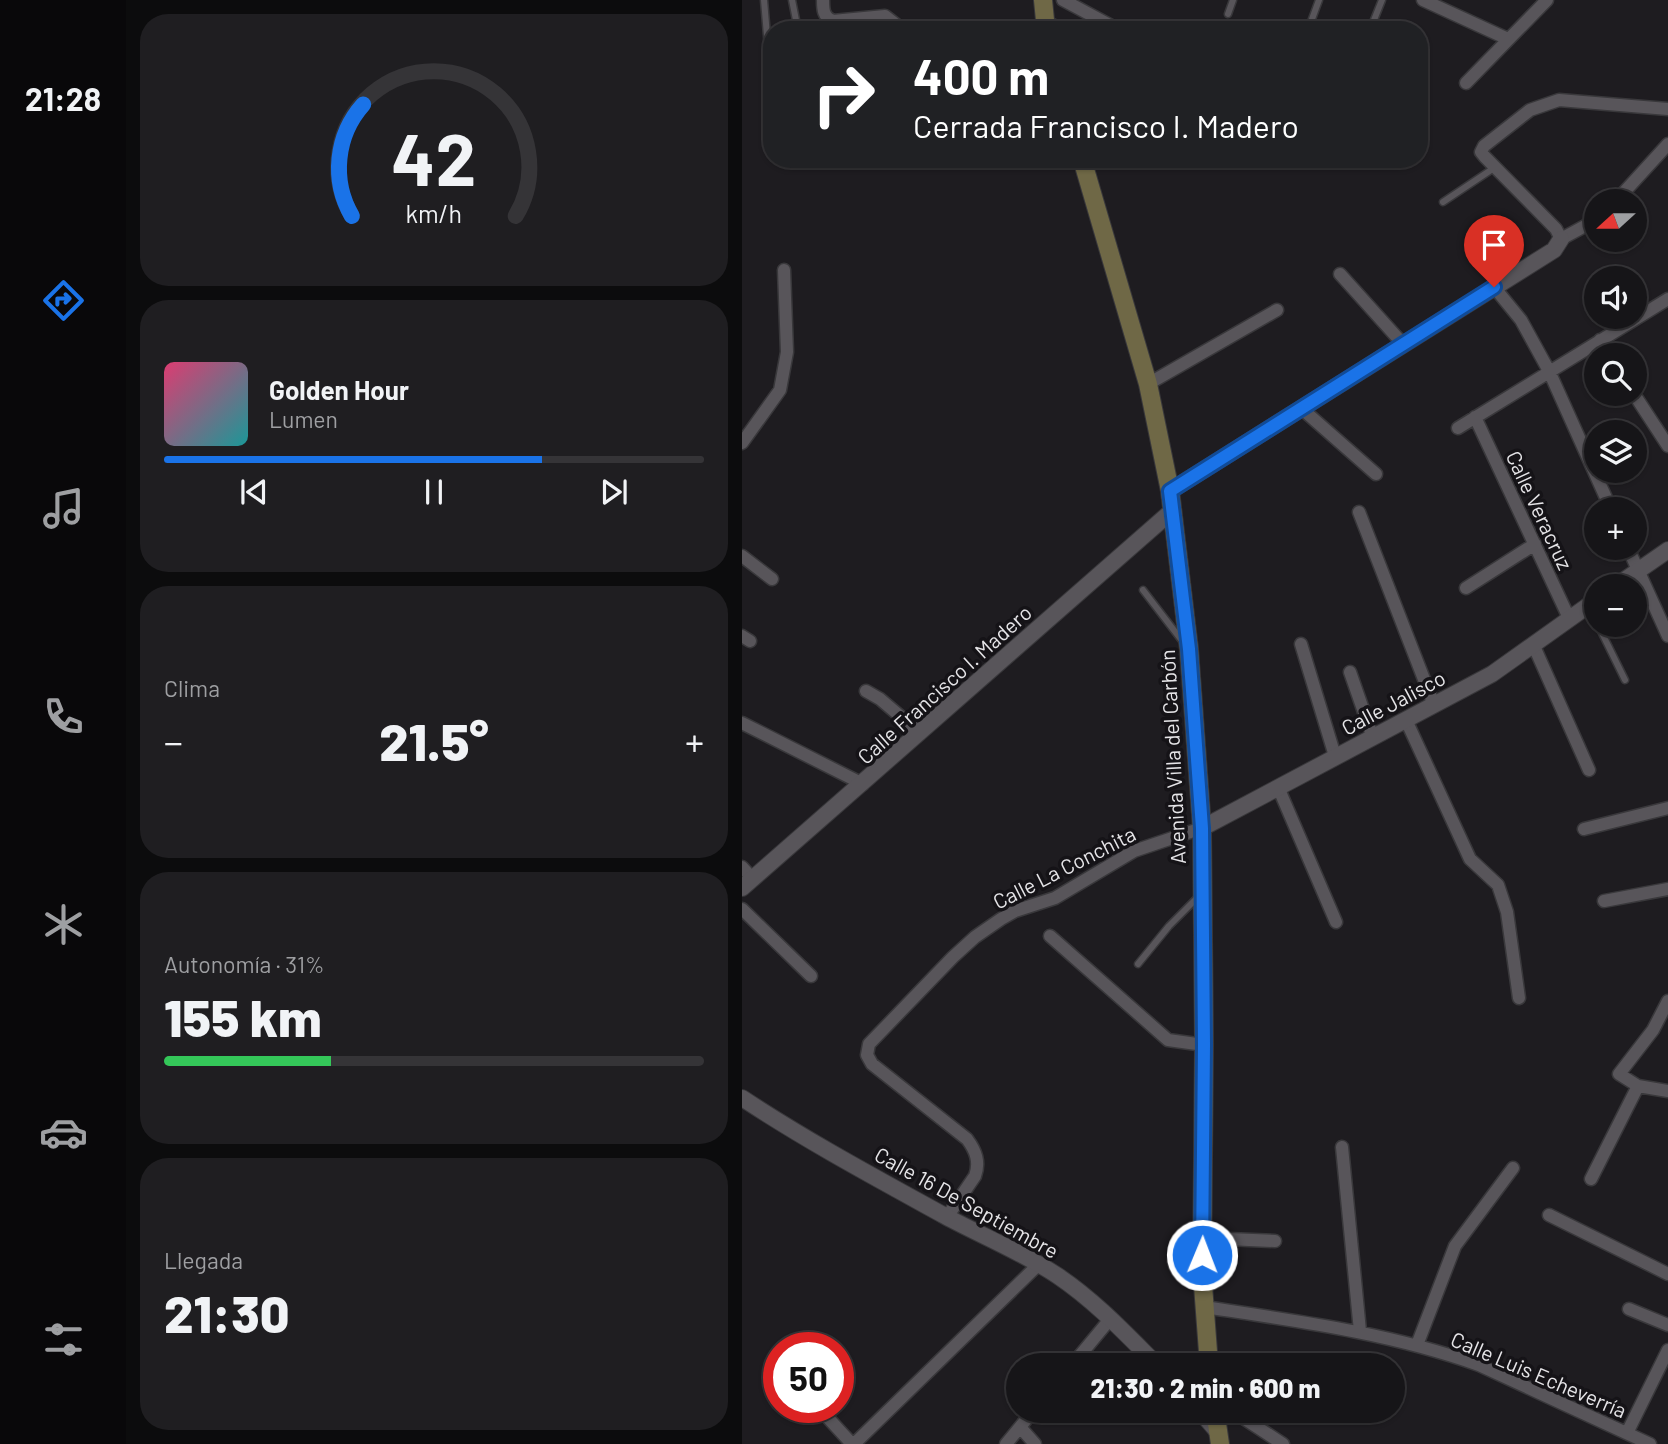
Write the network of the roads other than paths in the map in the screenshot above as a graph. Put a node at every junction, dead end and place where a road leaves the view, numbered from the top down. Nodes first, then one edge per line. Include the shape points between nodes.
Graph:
1 (764, 0) edge
2 (792, 0) edge
3 (823, 0) edge
4 (1063, 0) edge
5 (1233, 0) edge
6 (1319, 0) edge
7 (1382, 0) edge
8 (1423, 0) edge
9 (1547, 0) edge
10 (1228, 14) dead end
11 (766, 21) edge
12 (796, 21) edge
13 (891, 21) edge
14 (1102, 21) edge
15 (1311, 21) edge
16 (1374, 21) edge
17 (1508, 39) junction
18 (1466, 83) dead end
19 (1668, 108) edge
20 (1668, 144) edge
21 (1085, 168) edge
22 (1494, 168) junction
23 (1627, 189) edge
24 (1443, 202) dead end
25 (1584, 227) edge
26 (1561, 239) junction
27 (784, 270) dead end
28 (1339, 274) dead end
29 (1494, 287) junction
30 (1668, 299) edge
31 (1277, 310) dead end
32 (1600, 340) junction
33 (1602, 343) edge
34 (1403, 344) junction
35 (1549, 371) junction
36 (1148, 384) junction
37 (1642, 406) edge
38 (1301, 408) junction
39 (1475, 417) junction
40 (1458, 428) dead end
41 (742, 443) edge
42 (1668, 446) edge
43 (1376, 474) dead end
44 (1170, 491) junction
45 (1606, 497) edge
46 (1172, 510) junction
47 (1359, 512) dead end
48 (1535, 544) junction
49 (1668, 550) edge
50 (742, 556) edge
51 (1633, 560) edge
52 (1638, 570) junction
53 (1632, 574) edge
54 (772, 579) dead end
55 (1466, 588) dead end
56 (1143, 590) dead end
57 (1584, 615) edge
58 (1569, 618) junction
59 (1668, 636) edge
60 (1606, 637) edge
61 (1301, 644) dead end
62 (1533, 644) junction
63 (1189, 649) junction
64 (1350, 672) dead end
65 (1625, 680) dead end
66 (866, 691) dead end
67 (1434, 705) junction
68 (1406, 720) junction
69 (742, 723) edge
70 (919, 733) junction
71 (1373, 738) junction
72 (1335, 756) junction
73 (1589, 770) dead end
74 (863, 784) junction
75 (1278, 787) junction
76 (1668, 808) edge
77 (1202, 828) junction
78 (1584, 829) dead end
79 (746, 878) edge
80 (1668, 889) edge
81 (1202, 893) junction
82 (1604, 901) dead end
83 (742, 909) edge
84 (1336, 922) dead end
85 (1050, 936) dead end
86 (1138, 964) dead end
87 (811, 976) dead end
88 (1519, 998) dead end
89 (1668, 1002) edge
90 (1204, 1045) junction
91 (1638, 1086) junction
92 (1668, 1091) edge
93 (742, 1098) edge
94 (1342, 1147) dead end
95 (1513, 1168) dead end
96 (1591, 1179) dead end
97 (1549, 1215) dead end
98 (947, 1217) junction
99 (1203, 1238) junction
100 (1275, 1241) dead end
101 (1039, 1264) junction
102 (1668, 1274) edge
103 (1204, 1307) junction
104 (1629, 1309) dead end
105 (1111, 1318) junction
106 (1668, 1325) edge
107 (1360, 1331) junction
108 (1417, 1345) junction
109 (1668, 1350) edge
110 (1082, 1353) edge
111 (1145, 1353) edge
112 (1208, 1353) edge
113 (833, 1423) edge
114 (1023, 1423) edge
115 (1251, 1423) edge
116 (1020, 1427) junction
117 (1627, 1433) junction
118 (853, 1444) edge
119 (1006, 1444) edge
120 (1035, 1444) edge
121 (1283, 1444) edge
122 (1650, 1444) edge

1 - 11 lane
2 - 12 lane
3 - 13 street via 827,19 885,16
4 - 14 street
5 - 10 lane
6 - 15 lane
7 - 16 lane
8 - 17 street
9 - 17 street
17 - 18 street
19 - 22 street via 1548,103 1530,110 1484,146 1482,154
20 - 23 street
21 - 36 main road, Avenida Villa del Carbón
22 - 24 lane
22 - 26 street
25 - 26 street
26 - 29 street via 1554,250
27 - 41 street via 787,352 780,390
28 - 34 street
29 - 34 street
29 - 35 street via 1521,320
30 - 32 street
31 - 36 street
32 - 33 street
32 - 35 street
34 - 38 street
35 - 39 street
35 - 45 street
36 - 44 main road, Avenida Villa del Carbón
37 - 42 street
38 - 43 street
38 - 44 street
39 - 40 street
39 - 48 street, Calle Veracruz
44 - 46 main road, Avenida Villa del Carbón
46 - 63 main road, Avenida Villa del Carbón
46 - 70 street, Calle Francisco I. Madero
47 - 67 street
48 - 55 street
48 - 58 street, Calle Veracruz
49 - 52 street
50 - 54 street
51 - 52 street
52 - 53 street
52 - 59 street
56 - 63 lane
57 - 58 street, Calle Jalisco
58 - 62 street, Calle Jalisco
60 - 65 lane
61 - 72 street
62 - 67 street, Calle Jalisco via 1492,674
62 - 73 street
63 - 77 main road, Avenida Villa del Carbón
64 - 71 street
66 - 70 street
67 - 68 street, Calle Jalisco
68 - 71 street, Calle Jalisco
68 - 88 street via 1470,859 1498,884 1507,912
69 - 74 street
70 - 74 street, Calle Francisco I. Madero
71 - 72 street, Calle Jalisco
72 - 75 street, Calle Jalisco
74 - 79 street, Calle Francisco I. Madero
75 - 77 street, Calle Jalisco
75 - 84 street
76 - 78 street
77 - 81 main road, Avenida Villa del Carbón
77 - 98 street, Calle La Conchita via 1135,851 1055,898 1015,911 982,932 869,1044 869,1060 967,1139 976,1153 975,1176
80 - 82 street
81 - 86 lane
81 - 90 main road, Avenida Villa del Carbón
83 - 87 street
85 - 90 street via 1168,1040
89 - 91 street via 1619,1074
90 - 99 main road, Avenida Villa del Carbón
91 - 92 street
91 - 96 street
93 - 98 street, Calle 16 De Septiembre
94 - 107 street
95 - 108 street via 1455,1245
97 - 102 street
98 - 101 street, Calle 16 De Septiembre
99 - 100 street
99 - 103 main road, Avenida Villa del Carbón
101 - 105 street, Calle 16 De Septiembre
101 - 118 street
103 - 107 street, Calle Luis Echeverría
103 - 112 main road, Avenida Villa del Carbón
104 - 106 street
105 - 110 street
105 - 111 street, Calle 16 De Septiembre
107 - 108 street, Calle Luis Echeverría
108 - 117 street, Calle Luis Echeverría via 1479,1365
109 - 117 street
113 - 118 street
114 - 116 street
115 - 121 street
116 - 119 street
116 - 120 street
117 - 122 street, Calle Luis Echeverría

